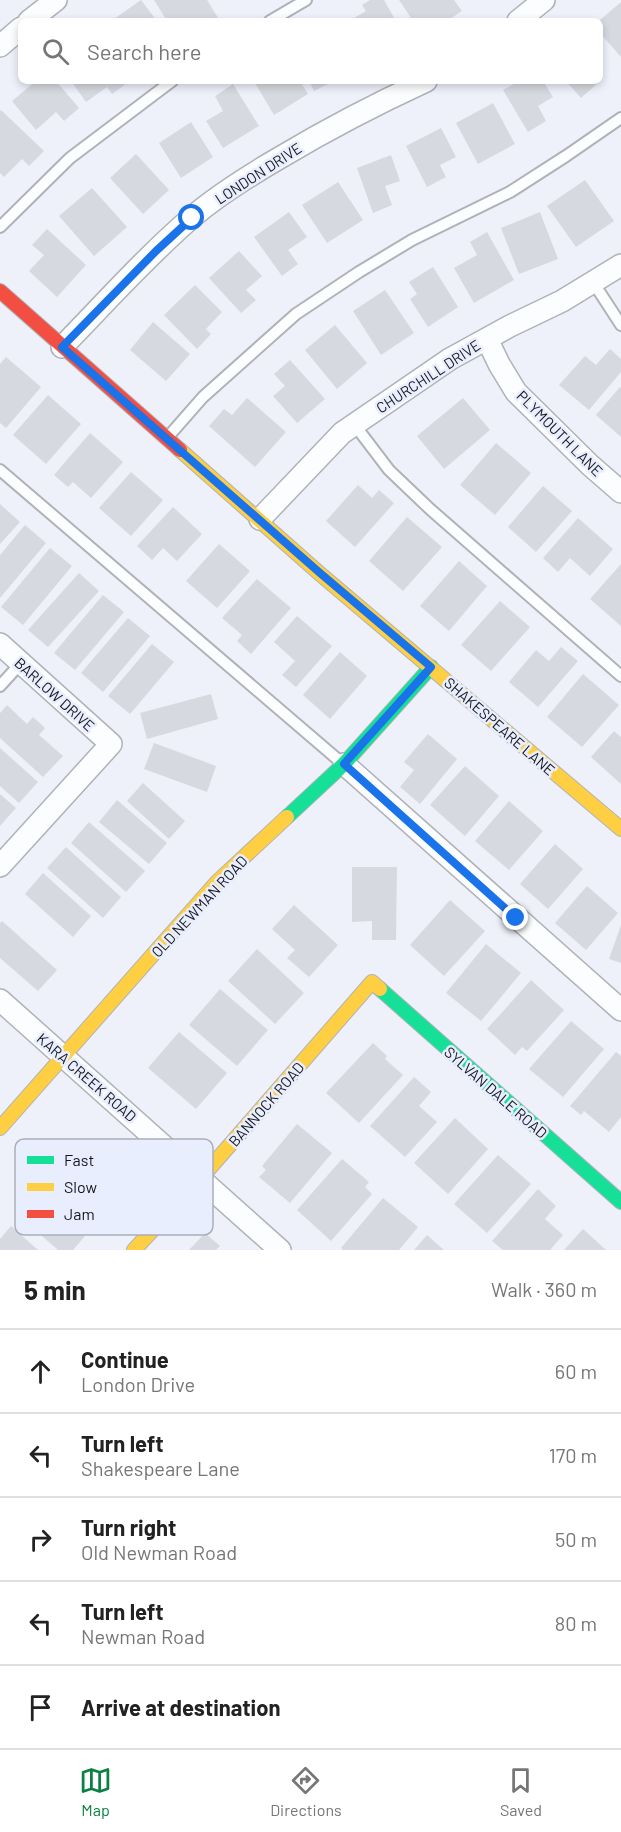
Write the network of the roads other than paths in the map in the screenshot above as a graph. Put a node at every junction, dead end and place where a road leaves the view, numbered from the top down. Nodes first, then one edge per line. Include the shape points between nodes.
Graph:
1 (56, 0) edge
2 (306, 0) edge
3 (544, 0) edge
4 (33, 18) edge
5 (275, 18) edge
6 (522, 18) edge
7 (18, 31) edge
8 (0, 46) edge
9 (168, 84) edge
10 (419, 84) edge
11 (621, 118) edge
12 (0, 227) edge
13 (621, 265) edge
14 (592, 282) junction
15 (0, 291) edge
16 (621, 325) edge
17 (486, 339) junction
18 (62, 347) junction
19 (354, 424) junction
20 (167, 438) junction
21 (0, 470) edge
22 (621, 492) edge
23 (260, 519) junction
24 (0, 644) edge
25 (21, 663) junction
26 (431, 667) junction
27 (621, 676) edge
28 (0, 686) edge
29 (344, 764) junction
30 (621, 829) edge
31 (0, 866) edge
32 (372, 982) joint
33 (0, 1000) edge
34 (621, 1010) edge
35 (64, 1055) junction
36 (0, 1128) edge
37 (158, 1139) edge
38 (213, 1164) edge
39 (213, 1189) edge
40 (621, 1202) edge
41 (148, 1235) edge
42 (134, 1250) edge
43 (280, 1250) edge

1 - 4 street
2 - 5 lane
3 - 6 street
7 - 8 street
9 - 12 lane via 70,158
10 - 18 street, LONDON DRIVE via 309,140 201,210
11 - 20 lane via 510,192 412,240 296,314 202,397
13 - 14 street, CHURCHILL DRIVE
14 - 16 lane
14 - 17 street, CHURCHILL DRIVE
15 - 18 street, SHAKESPEARE LANE
17 - 19 street, CHURCHILL DRIVE via 450,358
17 - 22 street, PLYMOUTH LANE via 516,392
18 - 20 street, SHAKESPEARE LANE
19 - 23 street, CHURCHILL DRIVE
19 - 27 lane via 389,470 431,510
20 - 23 street, SHAKESPEARE LANE
21 - 29 lane
23 - 26 street, SHAKESPEARE LANE
24 - 25 street, BARLOW DRIVE
25 - 28 lane
25 - 31 street, BARLOW DRIVE via 111,744
26 - 29 street, OLD NEWMAN ROAD
26 - 30 street, SHAKESPEARE LANE
29 - 34 street
29 - 35 street, OLD NEWMAN ROAD via 217,882
32 - 38 street, BANNOCK ROAD
32 - 40 street, SYLVAN DALE ROAD
33 - 35 street, KARA CREEK ROAD
35 - 36 street, OLD NEWMAN ROAD
35 - 37 street, KARA CREEK ROAD
39 - 43 street, KARA CREEK ROAD
41 - 42 street, BANNOCK ROAD

